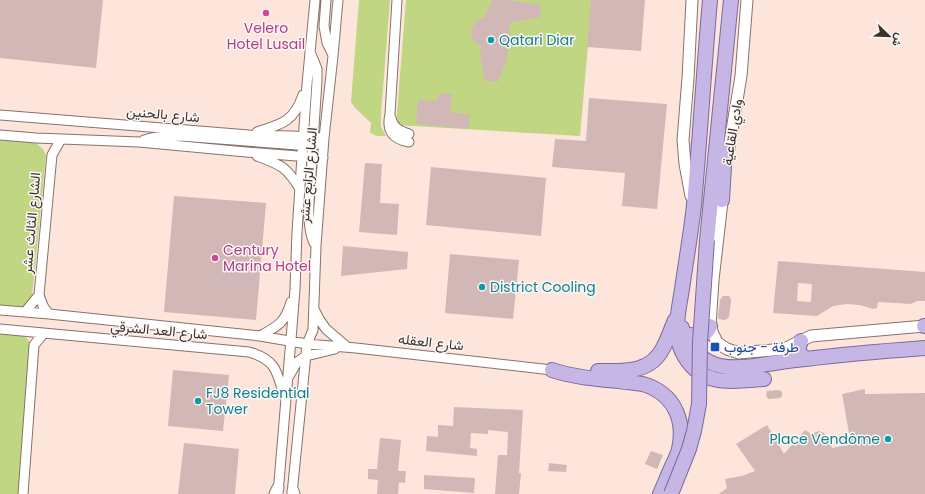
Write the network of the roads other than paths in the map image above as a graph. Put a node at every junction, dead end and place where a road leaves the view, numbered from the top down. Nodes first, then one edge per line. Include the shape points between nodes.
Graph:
1 (315, 0) edge
2 (326, 0) edge
3 (398, 0) edge
4 (692, 0) edge
5 (747, 0) edge
6 (339, 3) edge
7 (710, 3) edge
8 (731, 3) edge
9 (727, 46) junction
10 (310, 50) junction
11 (333, 56) junction
12 (307, 84) junction
13 (0, 115) edge
14 (0, 135) edge
15 (248, 135) junction
16 (304, 136) junction
17 (36, 138) junction
18 (324, 138) junction
19 (409, 138) dead end
20 (61, 139) junction
21 (139, 142) junction
22 (310, 144) junction
23 (246, 152) junction
24 (52, 155) junction
25 (302, 156) junction
26 (312, 156) junction
27 (323, 158) junction
28 (300, 189) junction
29 (722, 200) junction
30 (694, 206) junction
31 (316, 246) junction
32 (295, 289) junction
33 (39, 295) junction
34 (314, 309) junction
35 (0, 310) edge
36 (25, 312) junction
37 (679, 312) junction
38 (49, 314) junction
39 (710, 326) junction
40 (925, 326) edge
41 (0, 329) edge
42 (24, 331) junction
43 (44, 333) junction
44 (260, 336) junction
45 (280, 340) junction
46 (291, 341) junction
47 (801, 341) junction
48 (34, 344) junction
49 (307, 344) junction
50 (347, 347) junction
51 (925, 348) edge
52 (290, 351) junction
53 (306, 356) junction
54 (806, 359) junction
55 (297, 362) junction
56 (552, 370) junction
57 (288, 377) junction
58 (764, 379) dead end
59 (302, 397) junction
60 (286, 401) junction
61 (277, 492) edge
62 (293, 493) edge
63 (23, 494) edge
64 (660, 494) edge
65 (671, 494) edge

1 - 10 street, الشارع الرابع عشر
2 - 11 street via 324,30
3 - 19 street via 388,121 392,134 398,139
4 - 30 street via 683,140
5 - 29 street, وادي القاعية via 741,76
6 - 11 street, الشارع الرابع عشر
7 - 30 main road
8 - 9 main road, وادي القاعية
9 - 29 main road via 730,69
9 - 65 main road, وادي القاعية, bridge via 707,240 700,342 699,404 689,449
10 - 12 street, الشارع الرابع عشر
10 - 22 street via 317,69 318,81
11 - 18 street, الشارع الرابع عشر
12 - 15 street via 300,105 290,119
12 - 16 street, الشارع الرابع عشر
13 - 15 street, شارع بالحنين
14 - 17 street
15 - 16 street, شارع بالحنين
16 - 22 street, الشارع الرابع عشر
17 - 20 street
17 - 24 street, الشارع الثالث عشر
18 - 22 street via 319,143
18 - 27 street, الشارع الرابع عشر
20 - 21 street
20 - 24 street, الشارع الثالث عشر
21 - 22 street via 153,137 168,136
21 - 23 street
22 - 25 street, الشارع الرابع عشر
22 - 26 street
22 - 27 street
23 - 25 street
23 - 28 street via 280,165 292,176
24 - 33 street, الشارع الثالث عشر
25 - 26 street
25 - 28 street, الشارع الرابع عشر
26 - 27 street
26 - 31 street via 309,219
27 - 31 street, الشارع الرابع عشر
28 - 32 street, الشارع الرابع عشر
29 - 39 street, وادي القاعية via 712,280
30 - 37 main road
31 - 34 street, الشارع الرابع عشر
32 - 44 street via 282,322
32 - 46 street, الشارع الرابع عشر
33 - 36 street, الشارع الثالث عشر
33 - 38 street, الشارع الثالث عشر via 42,306
34 - 49 street, الشارع الرابع عشر via 313,330
34 - 50 street via 326,329
35 - 36 street, شارع العد الشرقي
36 - 38 street, شارع العد الشرقي
37 - 39 main road via 689,334 704,335
37 - 54 main road via 688,342 701,357 711,363 747,367
37 - 56 main road via 663,349 654,361 641,369
37 - 58 main road via 678,334 681,349 688,362 698,372 718,381
38 - 44 street, شارع العد الشرقي
39 - 47 street via 717,342 739,353 784,349
40 - 47 street via 811,336
41 - 42 street, شارع العد الشرقي
42 - 43 street, شارع العد الشرقي
42 - 48 street
43 - 48 street
43 - 60 street, شارع العد الشرقي via 260,355 272,363 276,370
44 - 45 street, شارع العد الشرقي
45 - 46 street, شارع العد الشرقي
45 - 52 street
46 - 49 street, شارع العد الشرقي
46 - 52 street, الشارع الرابع عشر
47 - 54 main road via 798,351
48 - 63 street
49 - 50 street, شارع العقله
49 - 53 street, الشارع الرابع عشر
50 - 53 street
50 - 56 street, شارع العقله
51 - 54 main road
52 - 55 street
52 - 57 street, الشارع الرابع عشر
53 - 55 street
53 - 59 street, الشارع الرابع عشر
55 - 57 street
55 - 59 street
56 - 64 main road via 651,387 664,395 674,406 680,420 682,436 679,451
57 - 60 street, الشارع الرابع عشر
59 - 62 street, الشارع الرابع عشر
60 - 61 street, الشارع الرابع عشر

